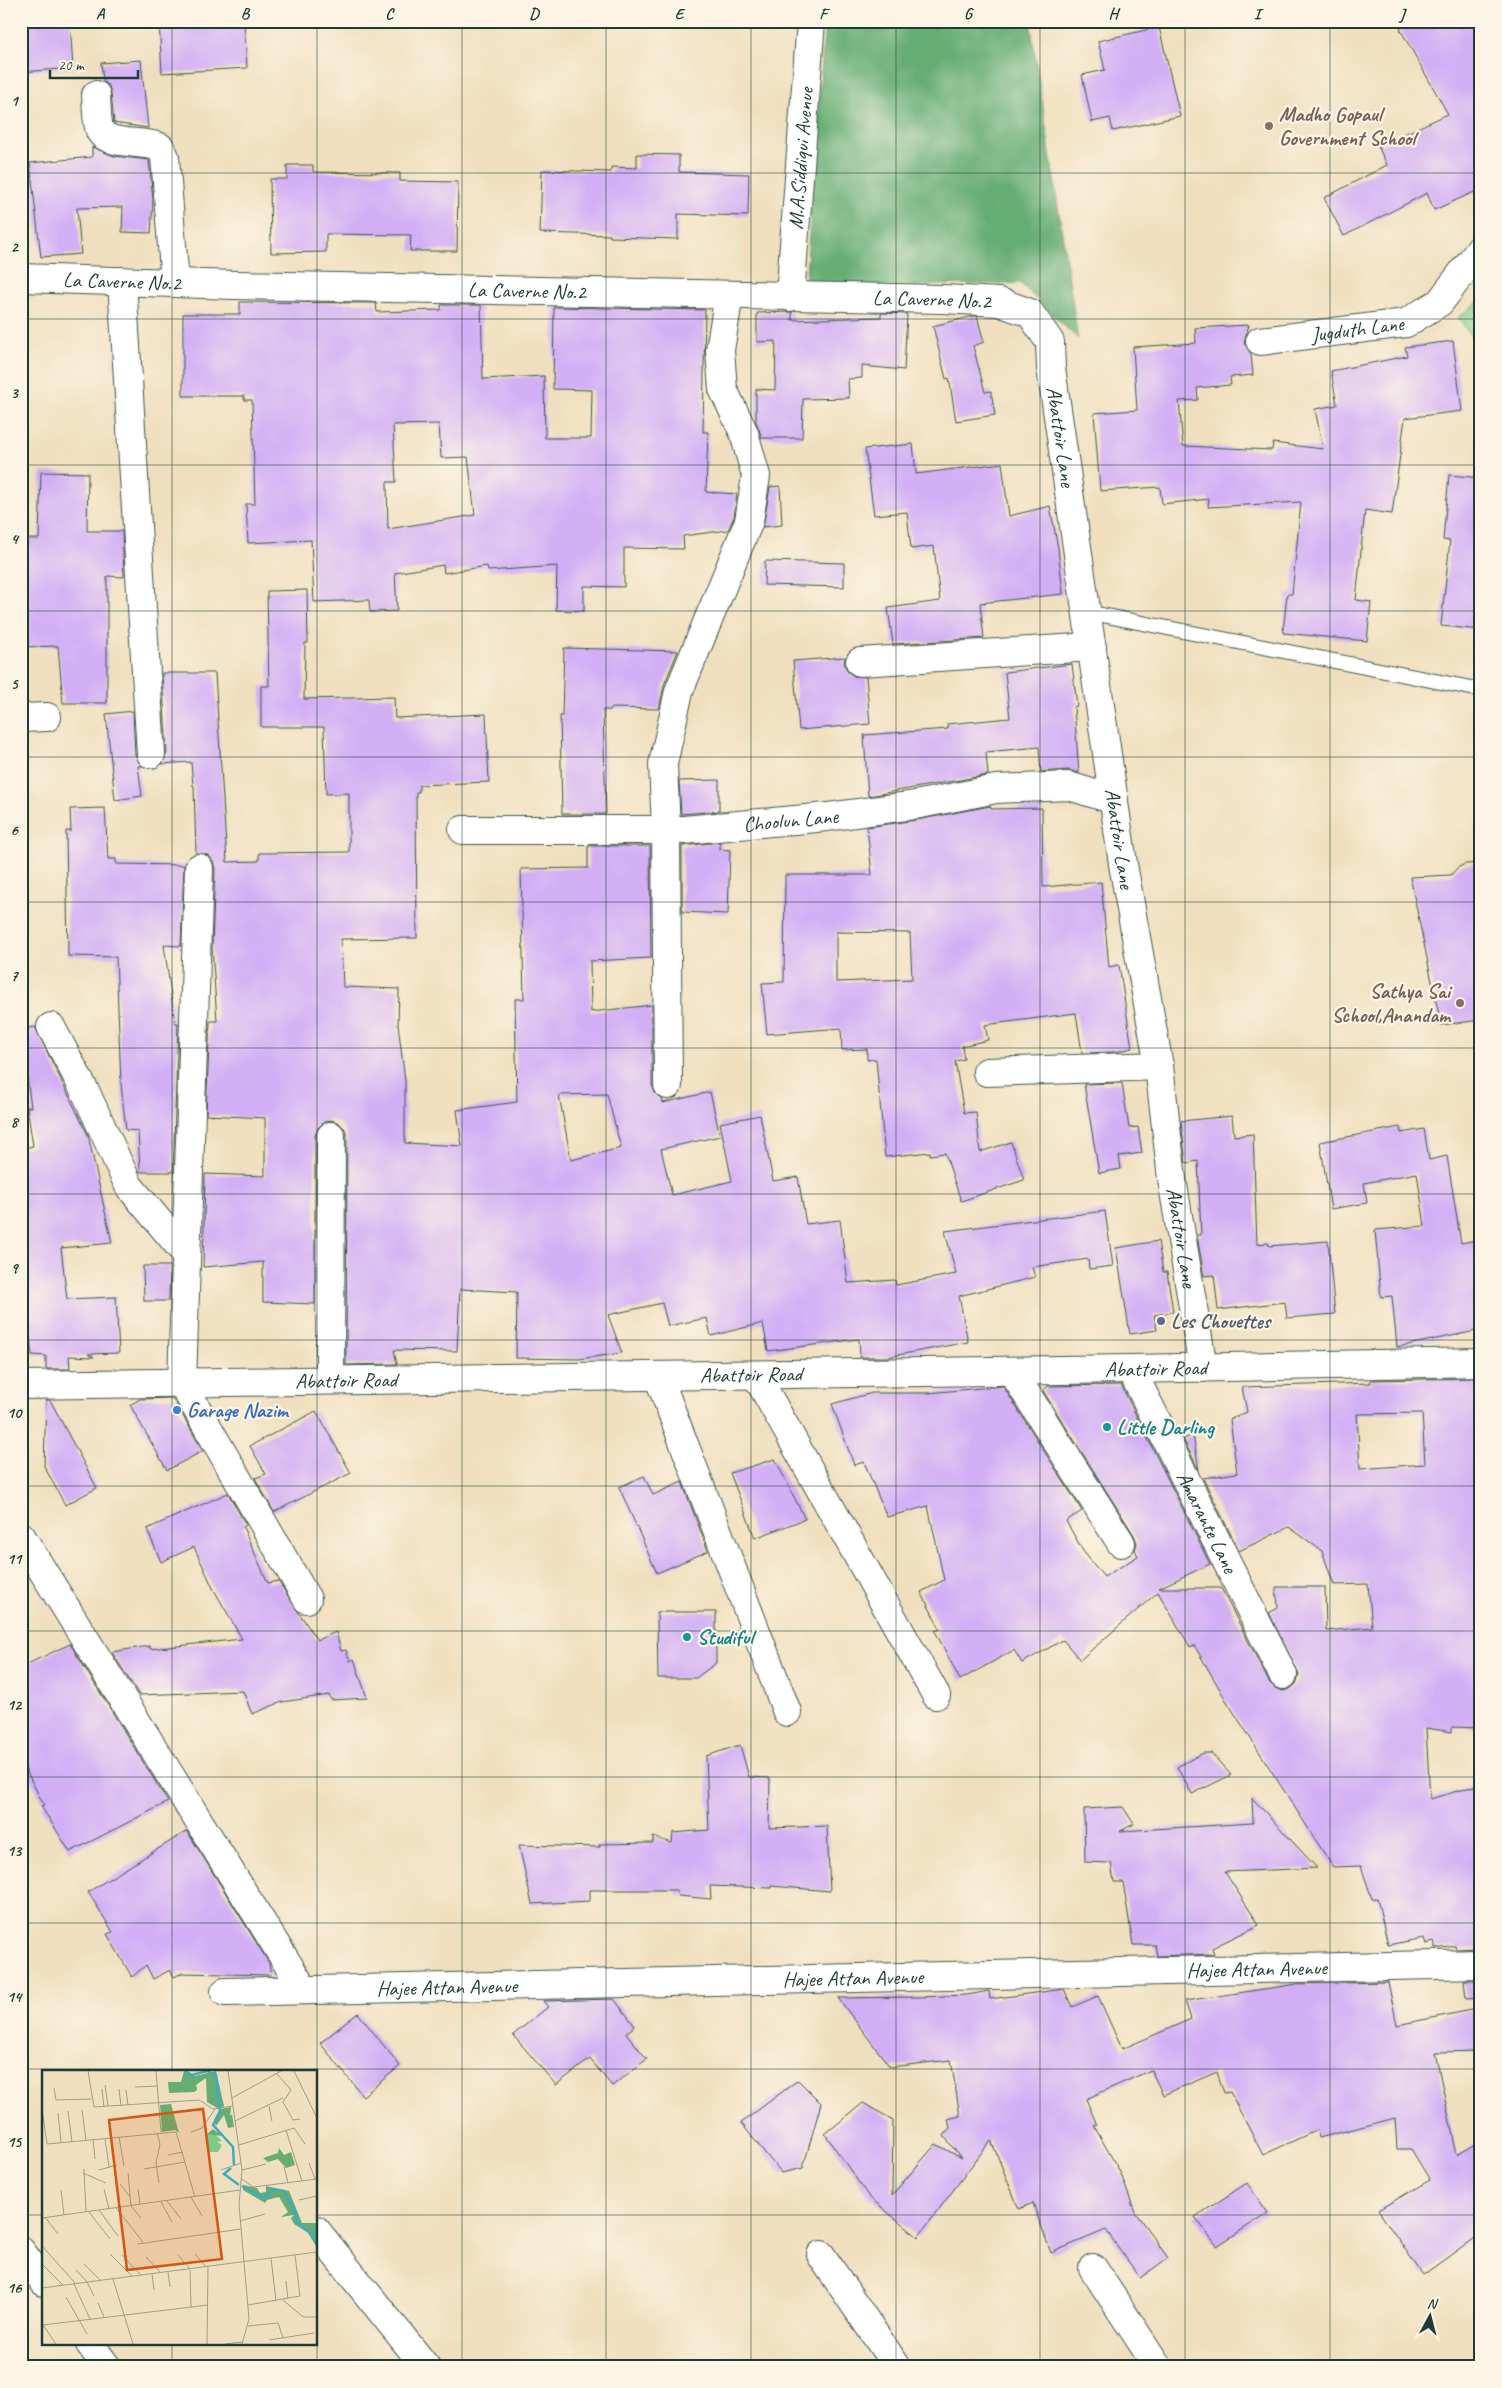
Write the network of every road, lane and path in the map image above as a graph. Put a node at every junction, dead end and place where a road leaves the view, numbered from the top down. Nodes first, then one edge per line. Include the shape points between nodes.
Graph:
1 (811, 21) edge
2 (96, 95) dead end
3 (1481, 248) edge
4 (21, 278) edge
5 (122, 281) junction
6 (175, 283) junction
7 (729, 295) junction
8 (790, 297) junction
9 (1030, 313) joint
10 (1260, 342) dead end
11 (1087, 612) junction
12 (1092, 647) junction
13 (860, 662) dead end
14 (1481, 690) edge
15 (151, 754) dead end
16 (1114, 800) junction
17 (666, 829) junction
18 (463, 830) dead end
19 (199, 868) dead end
20 (50, 1027) dead end
21 (1159, 1066) junction
22 (987, 1072) dead end
23 (668, 1085) dead end
24 (331, 1136) dead end
25 (186, 1254) junction
26 (1481, 1362) edge
27 (1203, 1368) junction
28 (1131, 1369) junction
29 (1012, 1371) junction
30 (756, 1375) junction
31 (658, 1376) junction
32 (330, 1380) junction
33 (182, 1383) junction
34 (21, 1385) edge
35 (21, 1536) edge
36 (1121, 1544) dead end
37 (307, 1599) dead end
38 (1282, 1675) dead end
39 (936, 1695) dead end
40 (787, 1712) dead end
41 (1481, 1964) edge
42 (304, 1990) junction
43 (225, 1992) dead end
44 (318, 2232) edge
45 (21, 2252) edge
46 (821, 2255) dead end
47 (1093, 2268) dead end
48 (42, 2279) edge
49 (91, 2346) edge
50 (107, 2367) edge
51 (426, 2367) edge
52 (897, 2367) edge
53 (1158, 2367) edge

1 - 8 street, M.A.Siddiqui Avenue
2 - 6 street via 100,130 105,137 150,143 160,147 165,157
3 - 10 street, Jugduth Lane via 1440,302 1406,323
4 - 5 street, La Caverne No.2
5 - 6 street, La Caverne No.2
5 - 15 street
6 - 7 street, La Caverne No.2
7 - 8 street, La Caverne No.2
7 - 17 street via 720,350 723,390 744,433 756,476 749,521 680,691 663,764
8 - 9 street, La Caverne No.2 via 999,302
9 - 11 street, Abattoir Lane via 1050,342 1051,368
11 - 12 street, Abattoir Lane
11 - 14 lane
12 - 13 street
12 - 16 street, Abattoir Lane
16 - 17 street, Choolun Lane via 1069,786 996,789 915,805 827,817
16 - 21 street, Abattoir Lane
17 - 18 street, Choolun Lane
17 - 23 street
19 - 25 street
20 - 25 street via 86,1093 129,1186
21 - 22 street
21 - 27 street, Abattoir Lane via 1172,1179
24 - 32 street
25 - 33 street
26 - 27 street, Abattoir Road
27 - 28 street, Abattoir Road
28 - 29 street, Abattoir Road
28 - 38 street, Amarante Lane
29 - 30 street, Abattoir Road
29 - 36 street
30 - 31 street, Abattoir Road
30 - 39 street
31 - 32 street, Abattoir Road
31 - 40 street
32 - 33 street, Abattoir Road
33 - 34 street, Abattoir Road
33 - 37 street
35 - 42 street
41 - 42 street, Hajee Attan Avenue
42 - 43 street, Hajee Attan Avenue
44 - 51 street
45 - 48 street
46 - 52 street
47 - 53 street
49 - 50 street

